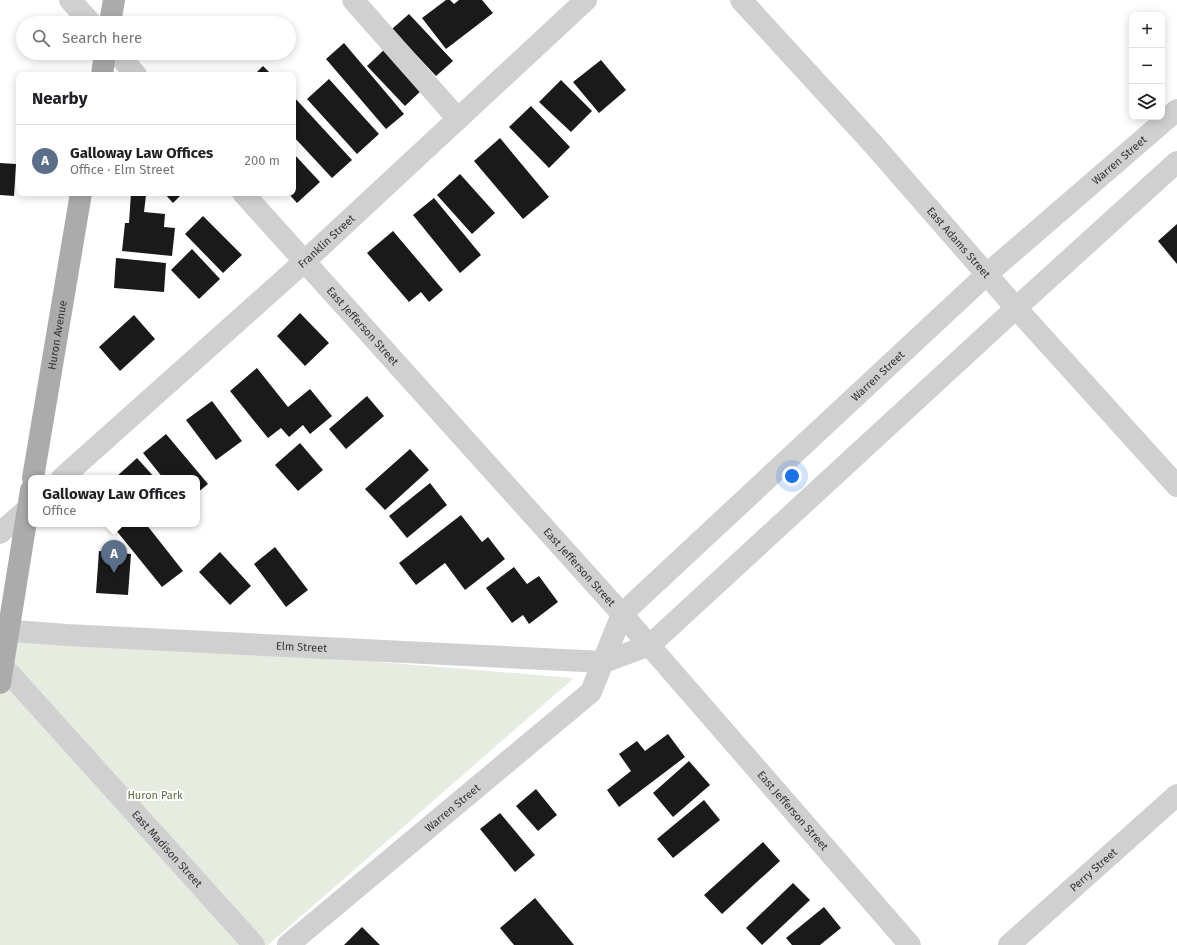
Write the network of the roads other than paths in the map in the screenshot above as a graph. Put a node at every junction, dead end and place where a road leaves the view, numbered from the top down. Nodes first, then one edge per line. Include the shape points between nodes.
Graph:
1 (70, 0) edge
2 (114, 0) edge
3 (353, 0) edge
4 (586, 0) edge
5 (741, 0) edge
6 (85, 16) edge
7 (111, 16) edge
8 (104, 60) edge
9 (123, 60) edge
10 (102, 72) edge
11 (133, 72) edge
12 (1177, 110) edge
13 (458, 119) junction
14 (1177, 162) edge
15 (81, 196) edge
16 (246, 196) edge
17 (305, 261) junction
18 (986, 274) junction
19 (1016, 308) junction
20 (34, 475) edge
21 (65, 475) edge
22 (1177, 486) edge
23 (28, 503) edge
24 (28, 511) edge
25 (0, 533) edge
26 (622, 614) junction
27 (4, 630) edge
28 (650, 645) junction
29 (604, 662) junction
30 (1, 671) edge
31 (1177, 795) edge
32 (254, 945) edge
33 (288, 945) edge
34 (910, 945) edge
35 (1009, 945) edge

1 - 6 street
2 - 7 main road
3 - 13 street
4 - 13 street, Franklin Street
5 - 18 street, East Adams Street via 873,144
8 - 10 main road
9 - 11 street
12 - 18 street, Warren Street
13 - 17 street, Franklin Street
14 - 19 street
15 - 20 main road, Huron Avenue
16 - 17 street, East Jefferson Street
17 - 21 street, Franklin Street
17 - 26 street, East Jefferson Street
18 - 19 street, East Adams Street
18 - 26 street, Warren Street
19 - 22 street, East Adams Street
19 - 28 street
23 - 25 street
24 - 27 main road
26 - 28 street, East Jefferson Street
26 - 29 street, Warren Street
27 - 29 street, Elm Street
27 - 30 main road
28 - 29 street
28 - 34 street, East Jefferson Street
29 - 33 street, Warren Street via 592,692
30 - 32 street, East Madison Street
31 - 35 street, Perry Street

